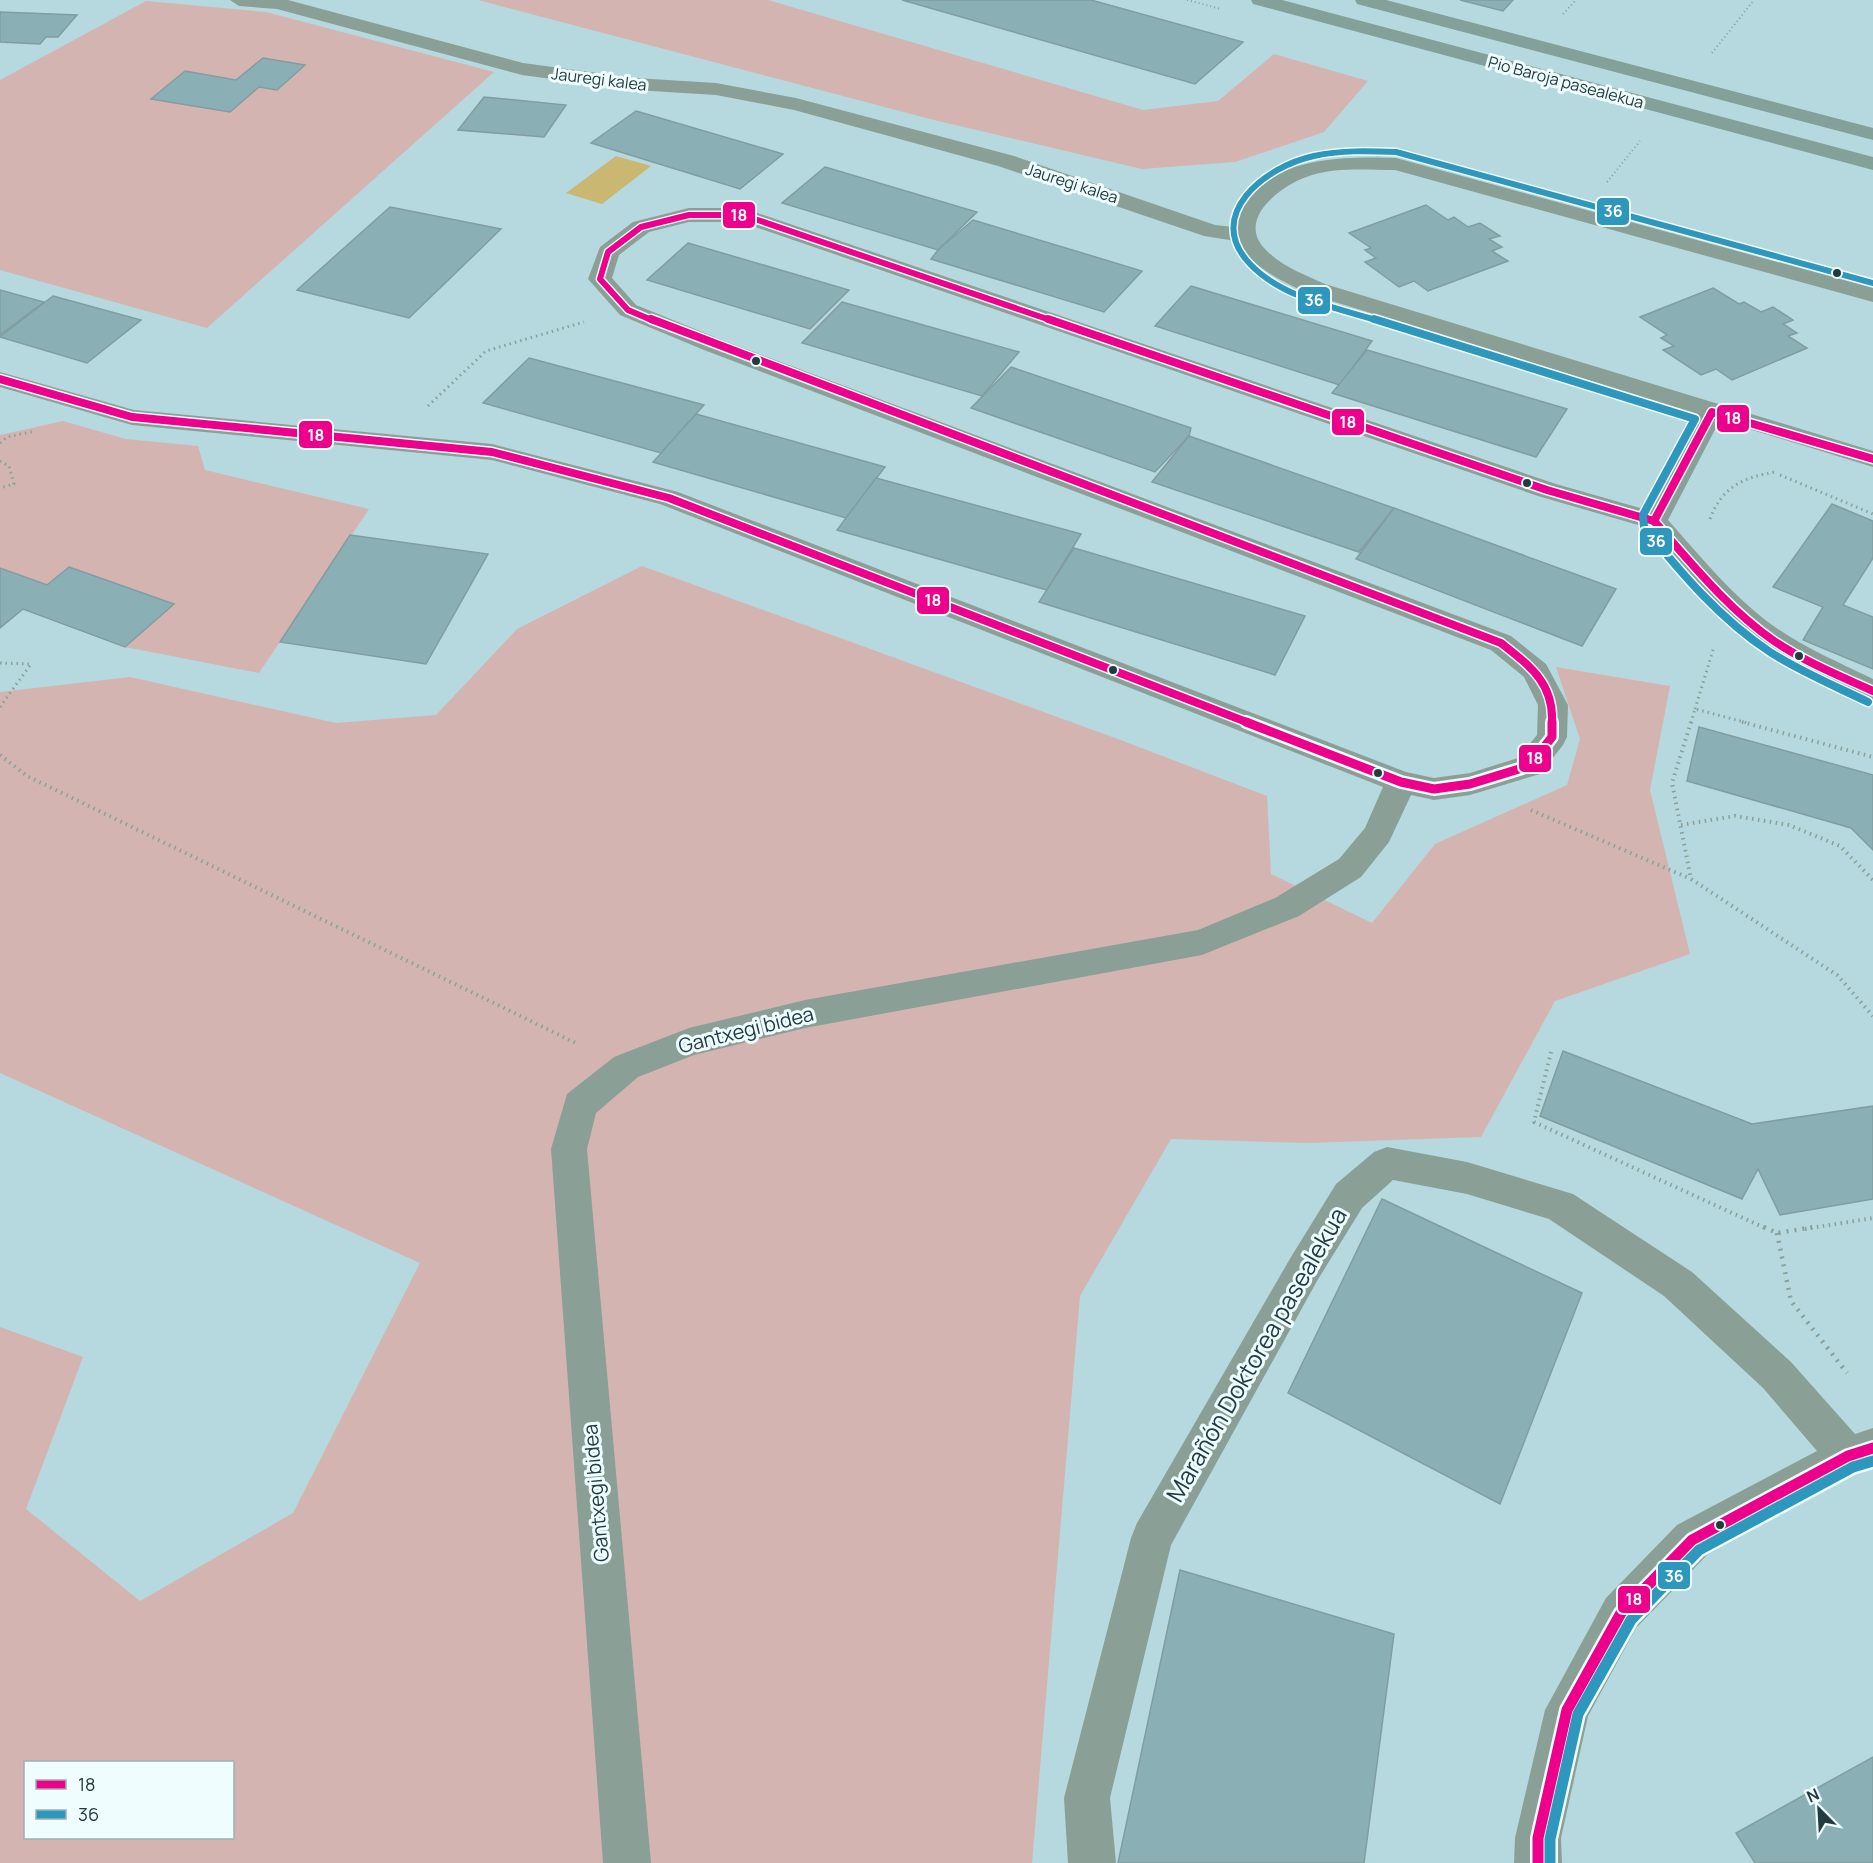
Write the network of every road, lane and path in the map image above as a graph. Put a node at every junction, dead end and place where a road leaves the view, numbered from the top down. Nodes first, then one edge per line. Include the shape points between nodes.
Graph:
1 (239, 0) edge
2 (1187, 0) edge
3 (1260, 0) edge
4 (1364, 0) edge
5 (1754, 0) edge
6 (1218, 8) dead end
7 (1711, 54) dead end
8 (1873, 134) edge
9 (1873, 165) edge
10 (1245, 235) junction
11 (1873, 295) edge
12 (628, 310) junction
13 (0, 379) edge
14 (1712, 411) junction
15 (389, 443) junction
16 (1873, 459) edge
17 (0, 461) edge
18 (1774, 472) junction
19 (1784, 472) dead end
20 (0, 488) edge
21 (1873, 514) edge
22 (1654, 521) junction
23 (1708, 528) dead end
24 (1716, 641) dead end
25 (0, 663) edge
26 (1873, 691) edge
27 (0, 707) edge
28 (1695, 709) junction
29 (0, 754) edge
30 (1873, 757) edge
31 (1401, 782) junction
32 (1470, 784) junction
33 (1681, 825) junction
34 (1691, 879) junction
35 (1873, 880) edge
36 (1873, 1016) edge
37 (1551, 1052) dead end
38 (626, 1067) junction
39 (1873, 1218) edge
40 (1777, 1233) junction
41 (1852, 1380) dead end
42 (1861, 1452) edge
43 (627, 1863) edge
44 (1092, 1863) edge
45 (1538, 1863) edge

1 - 10 street, Jauregi kalea via 278,3 522,69 635,84 716,88 796,104 1006,161 1212,231
2 - 6 path
3 - 9 main road, Pio Baroja pasealekua
4 - 8 main road, Pio Baroja pasealekua
5 - 7 path
10 - 11 street via 1252,205 1270,186 1304,170 1349,163 1396,164
10 - 14 street via 1256,253 1282,273 1317,289
12 - 15 path via 486,351
12 - 22 street via 600,279 608,252 641,227 689,214 743,215 1547,490
12 - 32 street via 1501,643 1536,671 1553,705 1552,736 1529,766
13 - 15 street via 132,417
14 - 16 street
14 - 22 street
15 - 31 street via 492,452 669,498
17 - 20 path via 9,466 14,484
18 - 19 path
18 - 21 path
18 - 23 path via 1734,481 1714,506
22 - 26 street via 1714,588 1765,634
24 - 28 path
25 - 27 path via 32,664
28 - 30 path
28 - 33 path via 1672,783
29 - 38 path via 27,776
31 - 32 street via 1434,789
31 - 38 street, Gantxegi bidea via 1378,834 1350,868 1287,907 1202,942 805,1014 689,1042
32 - 34 path
33 - 34 path
33 - 35 path via 1735,816 1789,825 1840,846
34 - 36 path via 1836,975
37 - 40 path via 1534,1122
38 - 43 street, Gantxegi bidea via 580,1105 569,1149
39 - 40 path
40 - 41 path via 1791,1301
42 - 44 street, Marañón Doktorea pasealekua via 1678,1284 1560,1206 1467,1178 1387,1163 1349,1196 1152,1538 1088,1798
42 - 45 street, Marañón Doktorea pasealekua via 1692,1540 1621,1613 1567,1710 1538,1838

